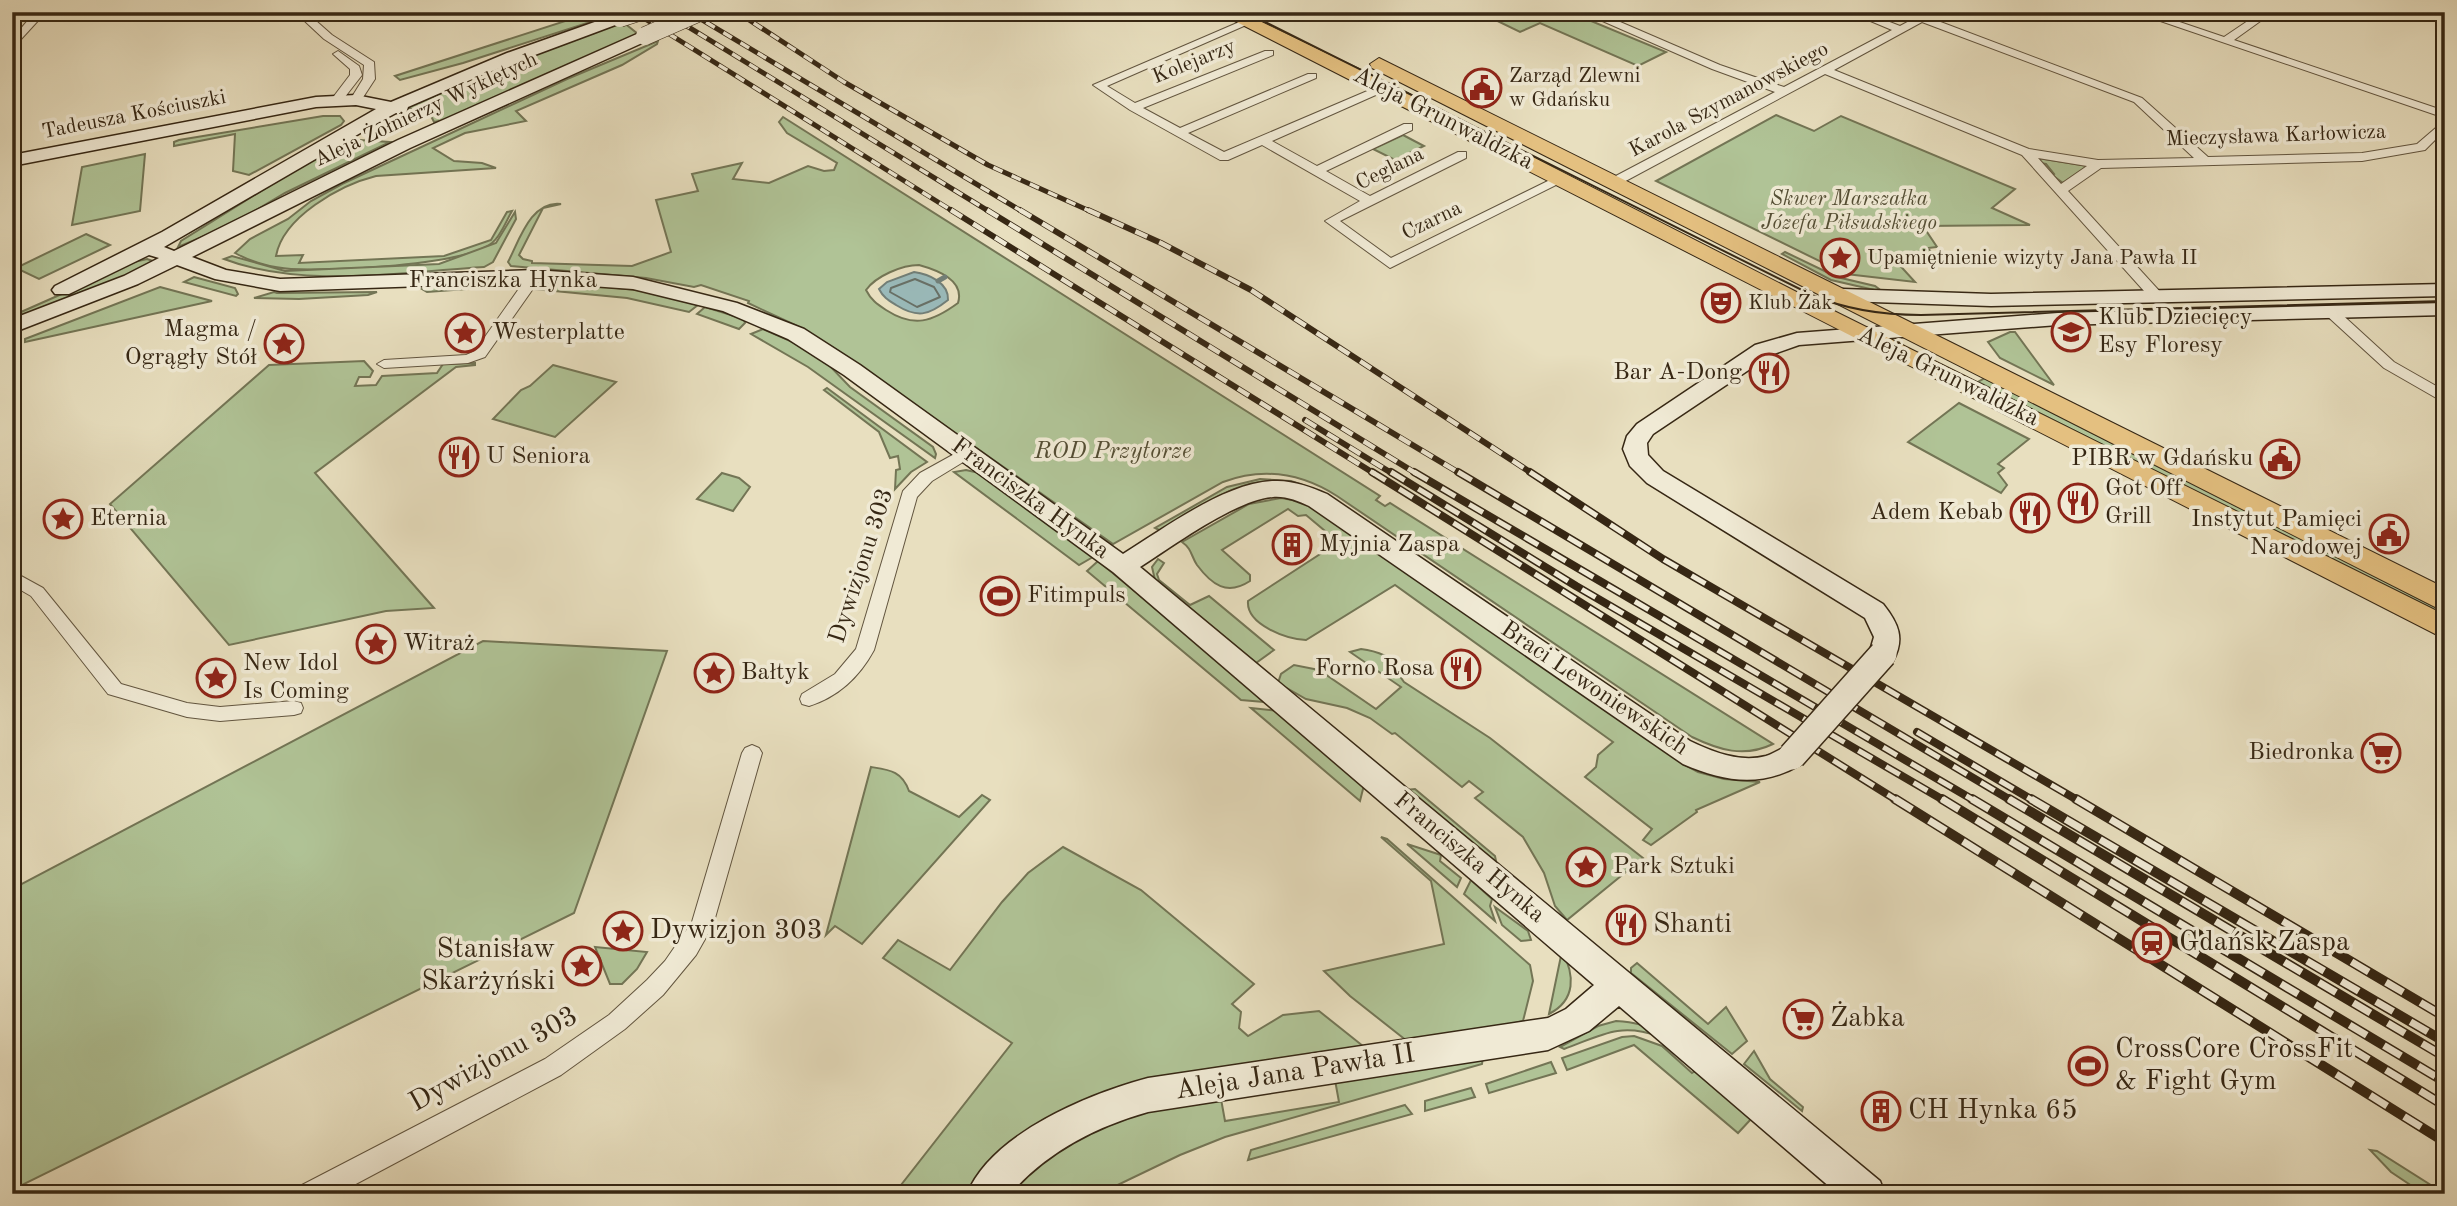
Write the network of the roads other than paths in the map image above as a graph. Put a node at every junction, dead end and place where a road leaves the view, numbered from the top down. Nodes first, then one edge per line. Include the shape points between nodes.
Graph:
1 (41, 12) edge
2 (286, 12) edge
3 (300, 12) edge
4 (639, 12) edge
5 (700, 12) edge
6 (1226, 12) edge
7 (1587, 12) edge
8 (1854, 12) edge
9 (1934, 12) edge
10 (2139, 12) edge
11 (2268, 12) edge
12 (1923, 19) junction
13 (1248, 22) junction
14 (1901, 30) junction
15 (645, 36) joint
16 (2226, 41) junction
17 (12, 46) edge
18 (1269, 53) dead end
19 (1359, 54) dead end
20 (1827, 71) junction
21 (1312, 76) dead end
22 (1383, 89) junction
23 (1781, 94) junction
24 (337, 100) junction
25 (356, 100) junction
26 (1134, 107) junction
27 (387, 111) junction
28 (265, 113) junction
29 (2445, 115) edge
30 (2445, 123) edge
31 (1408, 127) dead end
32 (432, 131) junction
33 (1178, 133) junction
34 (1264, 141) junction
35 (2026, 152) junction
36 (1462, 155) dead end
37 (12, 161) edge
38 (2205, 161) junction
39 (2098, 164) junction
40 (1317, 171) junction
41 (1562, 179) junction
42 (1616, 181) junction
43 (2062, 189) junction
44 (1369, 201) junction
45 (1335, 218) joint
46 (149, 248) junction
47 (176, 258) junction
48 (535, 276) junction
49 (2445, 290) edge
50 (1843, 295) junction
51 (2158, 298) junction
52 (2445, 309) edge
53 (12, 310) edge
54 (1814, 310) junction
55 (2331, 312) junction
56 (12, 327) edge
57 (1910, 331) junction
58 (1863, 334) junction
59 (1945, 339) junction
60 (1782, 342) junction
61 (384, 364) dead end
62 (2445, 398) edge
63 (967, 452) junction
64 (1122, 566) junction
65 (12, 577) edge
66 (2445, 601) edge
67 (2445, 628) edge
68 (1883, 654) joint
69 (809, 699) dead end
70 (294, 708) dead end
71 (752, 753) dead end
72 (1792, 756) joint
73 (1618, 984) junction
74 (311, 1194) edge
75 (985, 1194) edge
76 (1867, 1194) edge

1 - 17 street
2 - 24 street via 355,68 353,81
3 - 25 street via 370,64 369,79
4 - 27 street, Aleja Żołnierzy Wyklętych, bridge via 479,69
5 - 15 street, Aleja Żołnierzy Wyklętych, bridge
6 - 13 main road, Aleja Grunwaldzka
7 - 23 street
8 - 14 street
9 - 12 street, Karola Szymanowskiego
10 - 16 street
11 - 16 street
12 - 14 street, Karola Szymanowskiego
12 - 38 street via 2138,100
13 - 22 main road, Aleja Grunwaldzka
13 - 26 street, Kolejarzy via 1101,83 1101,88
14 - 20 street, Karola Szymanowskiego
15 - 32 street, Aleja Żołnierzy Wyklętych
16 - 29 street
18 - 26 street, Kolejarzy
19 - 42 main road, Aleja Grunwaldzka
20 - 23 street, Karola Szymanowskiego
20 - 35 street, Mieczysława Karłowicza
21 - 33 street
22 - 34 street
22 - 41 main road, Aleja Grunwaldzka
23 - 42 street, Karola Szymanowskiego
24 - 25 street, Tadeusza Kościuszki
24 - 28 street, Tadeusza Kościuszki
25 - 27 street, Tadeusza Kościuszki
26 - 33 street, Kolejarzy
27 - 28 street, Tadeusza Kościuszki via 342,108
27 - 32 street, Tadeusza Kościuszki
27 - 46 street, Aleja Żołnierzy Wyklętych
28 - 37 street, Tadeusza Kościuszki
30 - 38 street, Mieczysława Karłowicza via 2421,147 2395,153
31 - 40 street
32 - 47 street, Aleja Żołnierzy Wyklętych
33 - 34 street, Kolejarzy via 1224,157
34 - 40 street
35 - 39 street, Mieczysława Karłowicza
35 - 43 street, Mieczysława Karłowicza
36 - 44 street, Ceglana
38 - 39 street, Mieczysława Karłowicza
39 - 43 street
40 - 44 street
41 - 45 street, Czarna via 1390,264 1333,224
41 - 54 main road, Aleja Grunwaldzka
42 - 50 main road, Aleja Grunwaldzka
43 - 51 street, Mieczysława Karłowicza
44 - 45 street, Ceglana
46 - 47 street, Franciszka Hynka
46 - 53 street
47 - 48 street, Franciszka Hynka via 232,277 279,285
47 - 56 street
48 - 61 street via 480,354 468,359
48 - 63 street, Franciszka Hynka via 633,283 766,320 841,363
49 - 51 street
50 - 51 street via 1991,300
50 - 57 main road, Aleja Grunwaldzka
50 - 58 street via 1857,310
52 - 55 street
54 - 58 main road, Aleja Grunwaldzka
54 - 60 street, Braci Lewoniewskich
55 - 59 street via 2070,319
55 - 62 street via 2389,365
57 - 58 street
57 - 59 main road, Aleja Grunwaldzka
58 - 60 street, Braci Lewoniewskich
58 - 67 main road, Aleja Grunwaldzka
59 - 66 main road, Aleja Grunwaldzka
60 - 68 street, Braci Lewoniewskich via 1746,360 1645,429 1636,438 1634,449 1655,477 1874,611 1887,633 1889,644
63 - 64 street, Franciszka Hynka
63 - 69 street, Dywizjonu 303 via 926,477 909,495 865,650 854,668
64 - 72 street, Braci Lewoniewskich via 1251,493 1285,489 1302,493 1699,760 1755,770
64 - 73 street, Franciszka Hynka
65 - 70 street via 37,592 115,689 220,714
68 - 72 street, Braci Lewoniewskich, bridge
71 - 74 street, Dywizjonu 303 via 702,925 689,948 642,1003 553,1067
73 - 75 street, Aleja Jana Pawła II via 1586,1016 1548,1034 1148,1095 1094,1111 1040,1143
73 - 76 street, Franciszka Hynka

